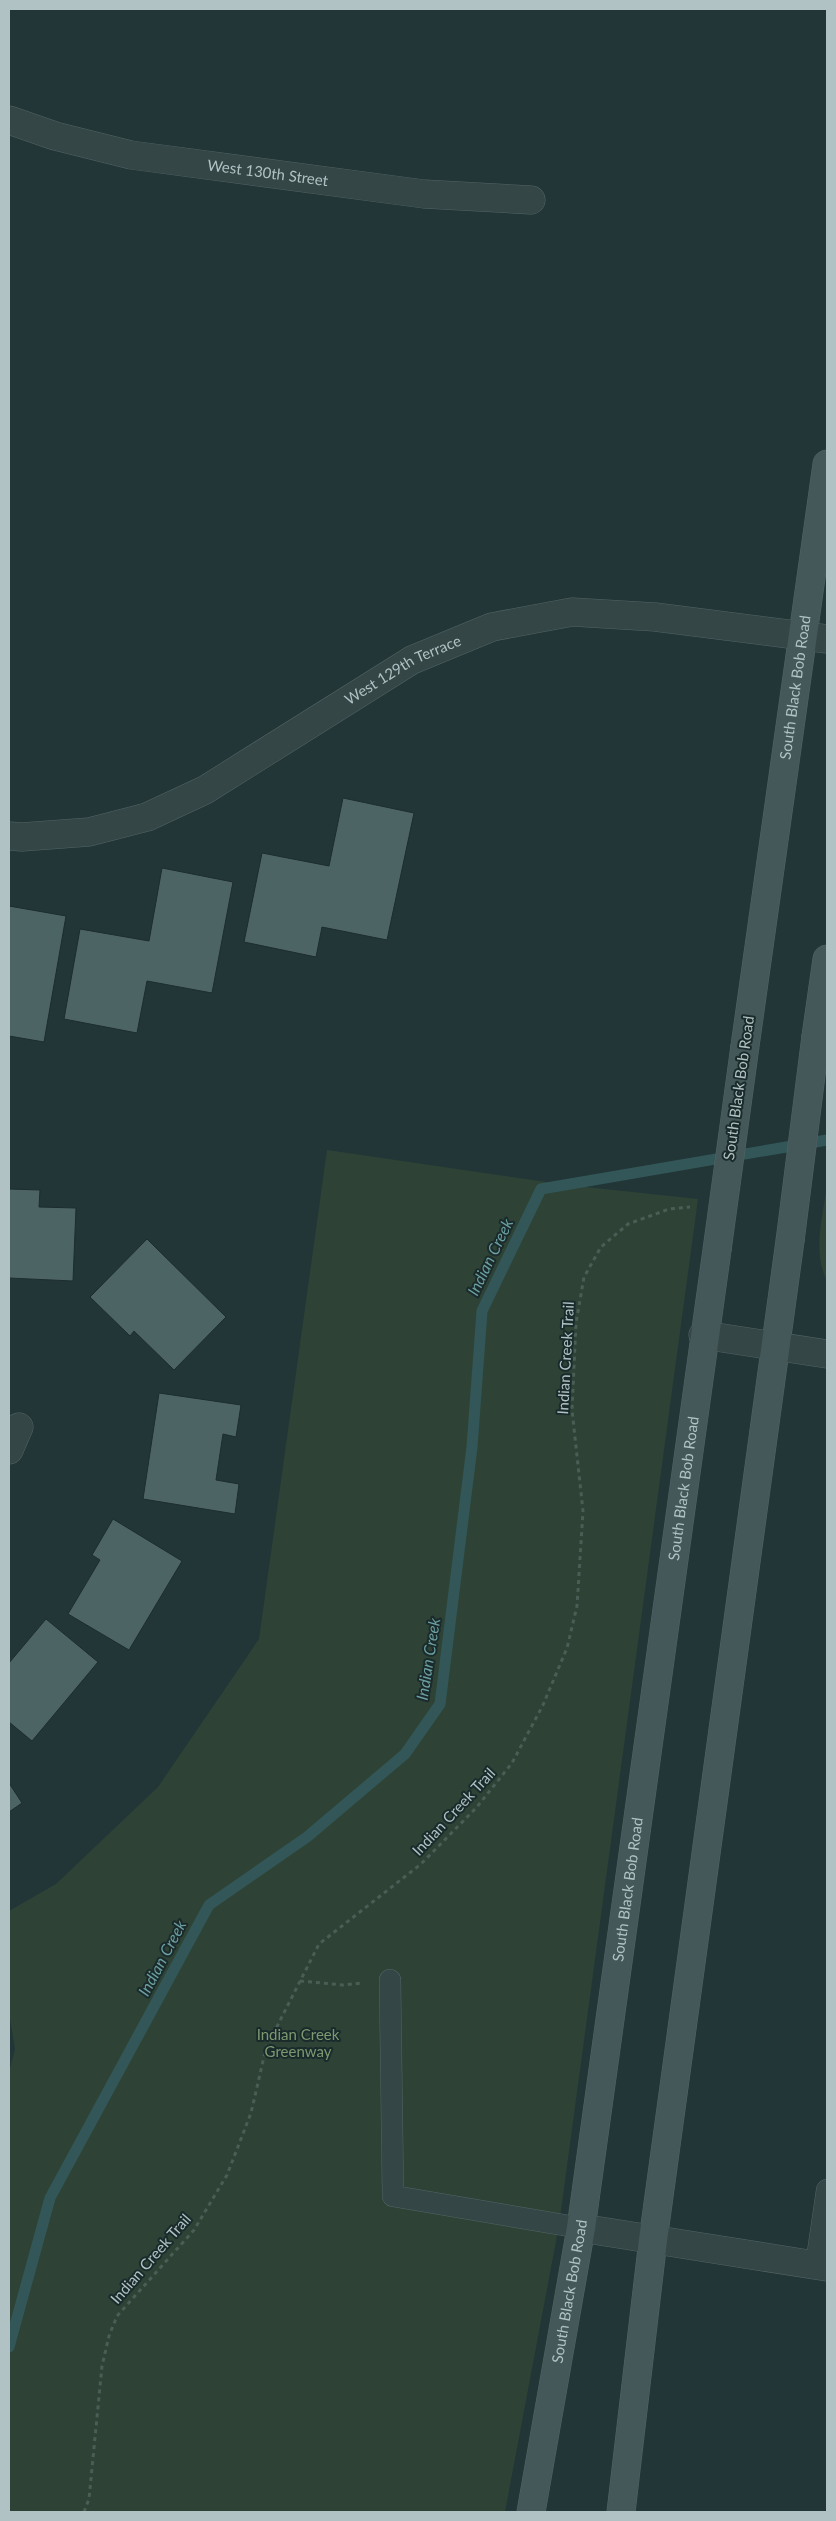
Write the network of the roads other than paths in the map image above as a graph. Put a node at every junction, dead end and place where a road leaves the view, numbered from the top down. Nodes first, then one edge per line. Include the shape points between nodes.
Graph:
1 (9, 120) edge
2 (531, 200) dead end
3 (827, 464) edge
4 (815, 637) edge
5 (9, 836) edge
6 (827, 959) edge
7 (703, 1335) junction
8 (773, 1346) junction
9 (827, 1354) edge
10 (390, 1980) road end
11 (827, 2194) edge
12 (581, 2228) junction
13 (652, 2240) junction
14 (822, 2266) edge
15 (531, 2512) edge
16 (622, 2512) edge

1 - 2 street, West 130th Street via 131,156 424,194
3 - 4 main road, South Black Bob Road
4 - 5 street, West 129th Terrace via 655,617 572,612 492,627 412,660 205,790 147,816 89,832
4 - 7 main road, South Black Bob Road, bridge via 745,1046
6 - 8 main road, bridge
7 - 8 street
7 - 12 main road, South Black Bob Road
8 - 9 street
8 - 13 main road
10 - 12 lane via 393,2196
11 - 14 lane
12 - 13 street
12 - 15 main road, South Black Bob Road
13 - 14 street
13 - 16 main road

